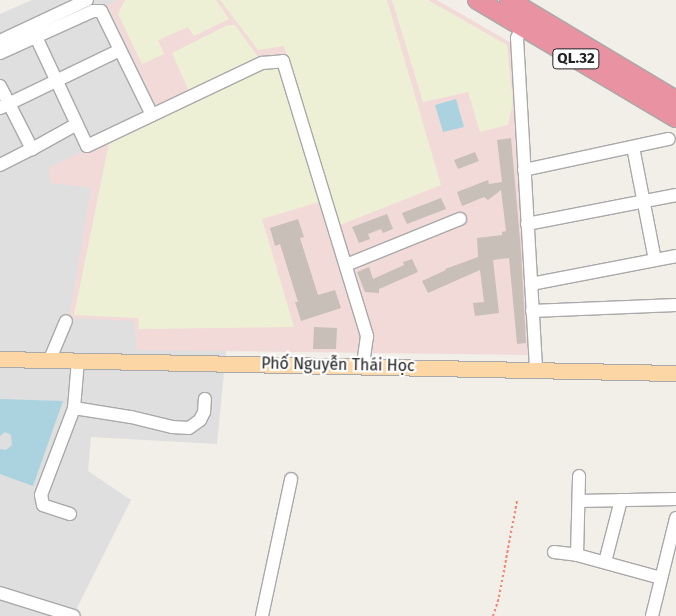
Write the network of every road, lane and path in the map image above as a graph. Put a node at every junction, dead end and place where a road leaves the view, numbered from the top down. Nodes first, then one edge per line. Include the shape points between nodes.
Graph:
1 (87, 0) edge
2 (476, 0) edge
3 (509, 0) edge
4 (522, 27) junction
5 (36, 37) junction
6 (0, 41) edge
7 (120, 50) junction
8 (0, 53) edge
9 (638, 77) junction
10 (56, 79) junction
11 (0, 86) edge
12 (676, 96) edge
13 (676, 100) edge
14 (5, 105) edge
15 (152, 115) junction
16 (676, 118) edge
17 (77, 124) junction
18 (668, 139) dead end
19 (633, 147) junction
20 (32, 149) junction
21 (0, 165) edge
22 (524, 170) junction
23 (676, 195) edge
24 (643, 202) junction
25 (460, 219) dead end
26 (527, 224) junction
27 (676, 256) edge
28 (655, 260) junction
29 (346, 265) junction
30 (531, 284) junction
31 (676, 305) edge
32 (532, 312) junction
33 (66, 321) dead end
34 (0, 359) edge
35 (50, 359) junction
36 (78, 360) junction
37 (363, 365) junction
38 (536, 369) junction
39 (676, 373) edge
40 (205, 399) dead end
41 (74, 408) junction
42 (579, 476) dead end
43 (291, 479) dead end
44 (676, 499) edge
45 (621, 500) junction
46 (517, 501) dead end
47 (579, 501) junction
48 (70, 514) dead end
49 (676, 518) edge
50 (554, 552) dead end
51 (577, 555) junction
52 (605, 562) junction
53 (661, 578) junction
54 (0, 593) edge
55 (74, 616) edge
56 (262, 616) edge
57 (493, 616) edge
58 (652, 616) edge

1 - 6 street
2 - 4 highway, QL.32
3 - 9 highway, QL.32
4 - 16 highway, QL.32
4 - 22 street via 517,38
5 - 7 street via 93,11 101,11
5 - 8 street
5 - 10 street
7 - 10 street
7 - 15 street
9 - 12 highway
9 - 13 highway, QL.32
10 - 14 street
10 - 17 street
11 - 14 street
14 - 20 street
15 - 17 street via 88,146
15 - 29 street via 262,63 283,61
17 - 20 street
18 - 19 street
19 - 22 street
19 - 24 street
20 - 21 street
22 - 26 street
23 - 24 street
24 - 26 street
24 - 28 street
25 - 29 street
26 - 30 street
27 - 28 street
28 - 30 street
29 - 37 street via 367,336
30 - 32 street
31 - 32 street
32 - 38 street
33 - 35 street
34 - 35 main road, Phố Nguyễn Thái Học
35 - 36 main road, Phố Nguyễn Thái Học
36 - 37 main road, Phố Nguyễn Thái Học
36 - 41 street
37 - 38 main road, Phố Nguyễn Thái Học
38 - 39 main road, Phố Nguyễn Thái Học
40 - 41 street via 200,420 189,428
41 - 48 street via 41,495 43,505
42 - 47 street
43 - 56 street
44 - 45 street
45 - 47 street
45 - 52 street
46 - 57 path
47 - 51 street
49 - 53 street
50 - 51 street
51 - 52 street
52 - 53 street
53 - 58 street
54 - 55 street

